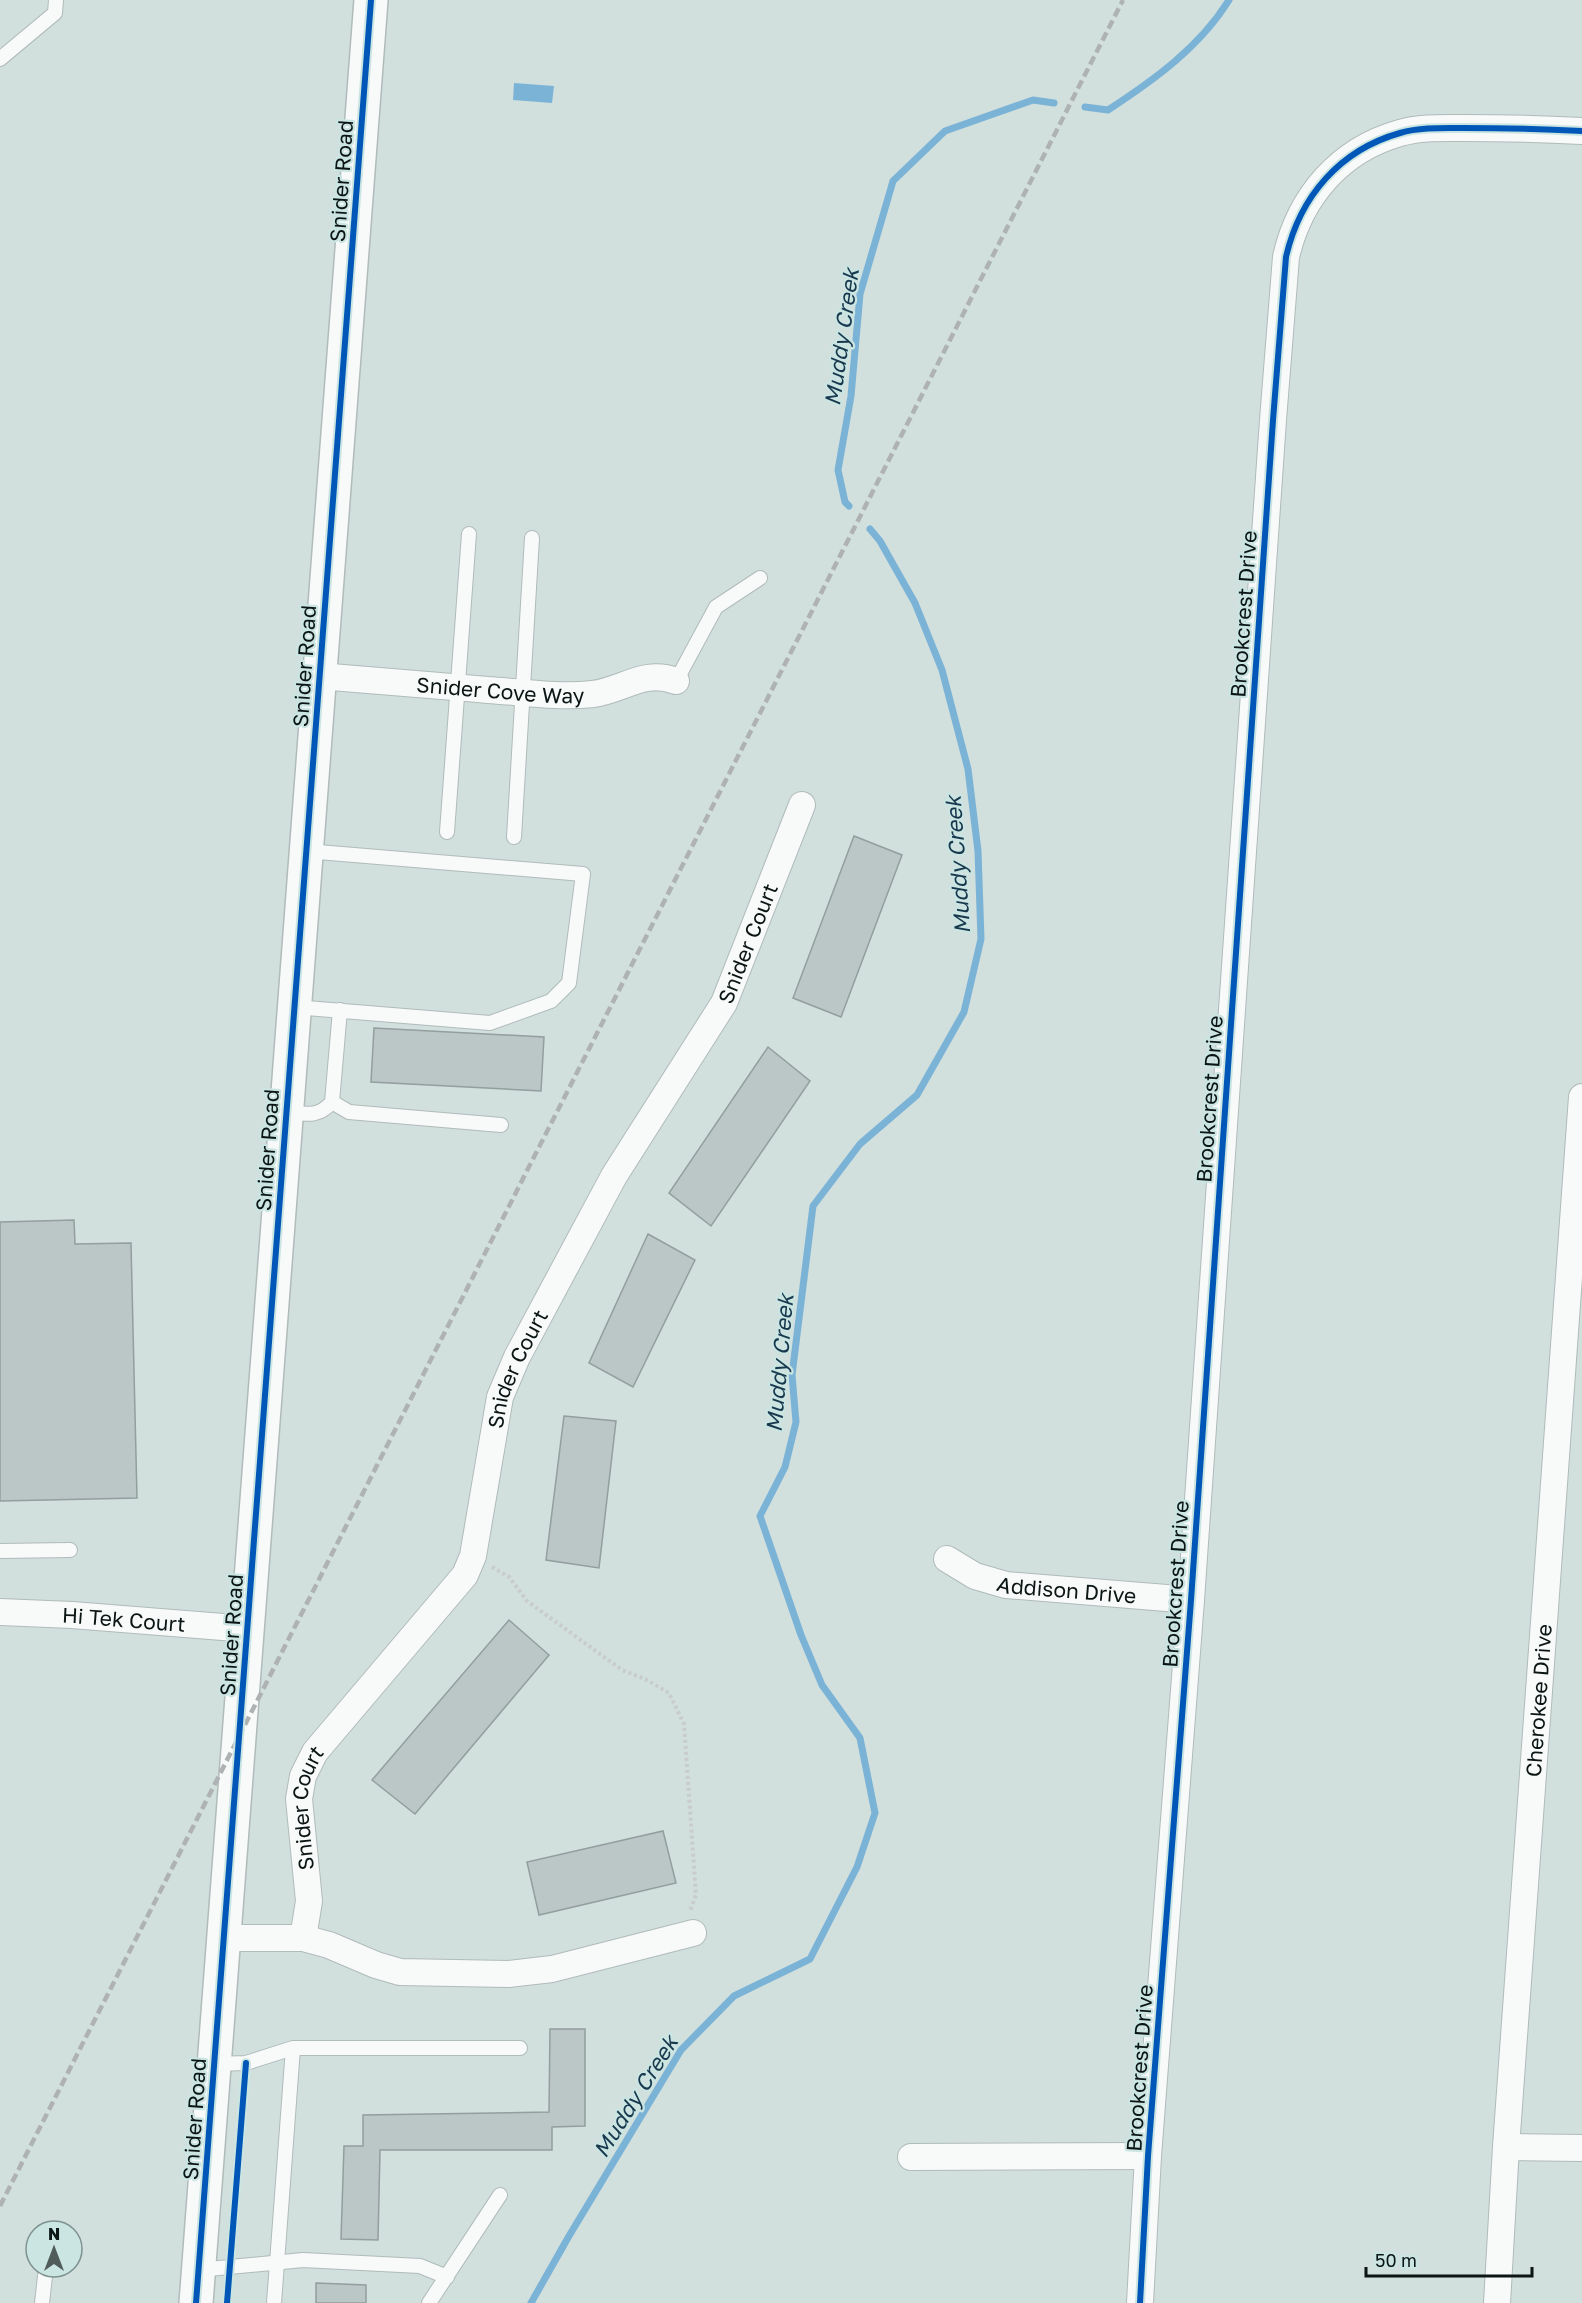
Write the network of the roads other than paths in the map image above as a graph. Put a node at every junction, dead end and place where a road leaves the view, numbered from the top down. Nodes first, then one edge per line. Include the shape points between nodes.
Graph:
1 (56, 0) edge
2 (371, 0) edge
3 (0, 59) edge
4 (1582, 130) edge
5 (470, 534) dead end
6 (532, 538) dead end
7 (760, 578) dead end
8 (319, 676) junction
9 (676, 681) joint
10 (459, 687) junction
11 (524, 693) junction
12 (802, 805) dead end
13 (447, 832) dead end
14 (514, 837) dead end
15 (306, 851) junction
16 (294, 1006) junction
17 (340, 1010) junction
18 (1582, 1097) edge
19 (332, 1102) junction
20 (287, 1112) junction
21 (501, 1125) dead end
22 (70, 1550) dead end
23 (0, 1551) edge
24 (947, 1560) dead end
25 (1191, 1600) junction
26 (0, 1612) edge
27 (248, 1629) junction
28 (693, 1933) road end
29 (225, 1938) junction
30 (303, 1938) junction
31 (293, 2048) junction
32 (520, 2048) dead end
33 (214, 2064) junction
34 (1506, 2147) junction
35 (1582, 2148) edge
36 (1148, 2156) junction
37 (911, 2157) dead end
38 (500, 2195) dead end
39 (277, 2263) junction
40 (198, 2270) junction
41 (447, 2277) junction
42 (45, 2279) edge
43 (42, 2303) edge
44 (196, 2303) edge
45 (274, 2303) edge
46 (429, 2303) edge
47 (1140, 2303) edge
48 (1497, 2303) edge

1 - 3 lane via 55,13
2 - 8 street, Snider Road
4 - 25 street, Brookcrest Drive via 1434,128 1402,132 1372,142 1345,159 1321,182 1302,209 1290,240 1272,432
5 - 10 lane
6 - 11 lane
7 - 9 lane via 716,607
8 - 10 street, Snider Cove Way
8 - 15 street, Snider Road
9 - 11 street, Snider Cove Way via 655,676 595,693
10 - 11 street, Snider Cove Way
10 - 13 lane
11 - 14 lane
12 - 30 street, Snider Court via 724,1003 614,1176 513,1367 500,1397 473,1556 465,1575 315,1752 303,1776 299,1799 309,1901
15 - 16 street, Snider Road
15 - 17 lane via 584,874 568,982 551,1001 490,1023
16 - 17 lane
16 - 20 street, Snider Road
17 - 19 lane
18 - 34 street, Cherokee Drive
19 - 20 lane via 324,1111 313,1114
19 - 21 lane via 349,1112
20 - 27 street, Snider Road
22 - 23 lane
24 - 25 street, Addison Drive via 975,1576 1006,1585
25 - 36 street, Brookcrest Drive
26 - 27 street, Hi Tek Court
27 - 29 street, Snider Road
28 - 30 street via 552,1969 508,1974 400,1972
29 - 30 street
29 - 33 street, Snider Road
31 - 32 lane
31 - 33 lane via 246,2063
31 - 39 lane
33 - 40 street, Snider Road
34 - 35 street
34 - 48 street, Cherokee Drive
36 - 37 street
36 - 47 street, Brookcrest Drive
38 - 41 lane
39 - 40 lane
39 - 41 lane via 303,2260 420,2266
39 - 45 lane
40 - 44 street, Snider Road
41 - 46 lane
42 - 43 lane

